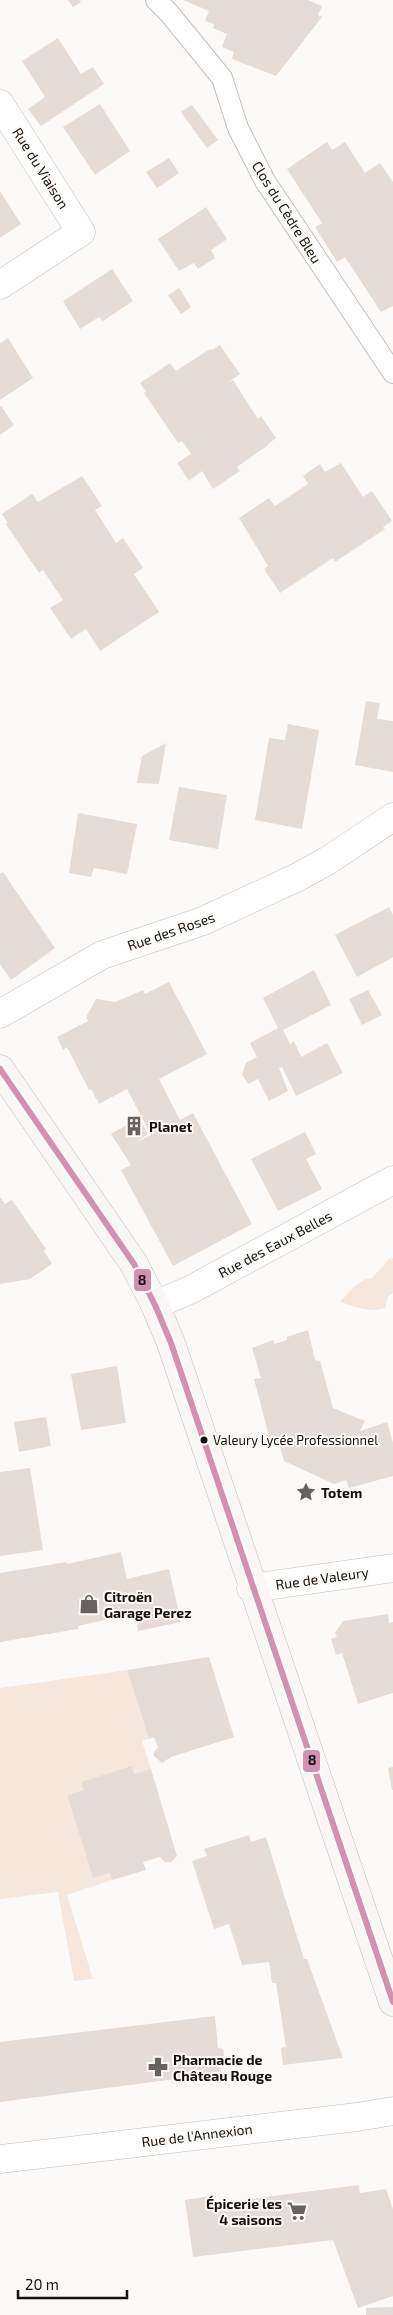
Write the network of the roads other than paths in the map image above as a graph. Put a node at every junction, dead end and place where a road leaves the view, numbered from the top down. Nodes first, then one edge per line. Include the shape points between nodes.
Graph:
1 (156, 0) edge
2 (0, 104) edge
3 (0, 285) edge
4 (393, 373) edge
5 (393, 817) edge
6 (0, 1014) edge
7 (0, 1069) edge
8 (393, 1180) edge
9 (155, 1305) junction
10 (393, 1568) edge
11 (251, 1588) junction
12 (393, 2002) edge
13 (393, 2110) edge
14 (0, 2159) edge

1 - 4 lane, Clos du Cèdre Bleu via 222,78 238,128 265,181
2 - 3 street, Rue du Viaison via 81,232
5 - 6 street, Rue des Roses via 298,877 204,922 102,955
7 - 9 main road via 134,1264
8 - 9 street, Rue des Eaux Belles via 192,1289
9 - 11 main road via 171,1343
10 - 11 street, Rue de Valeury
11 - 12 main road
13 - 14 street, Rue de l'Annexion

